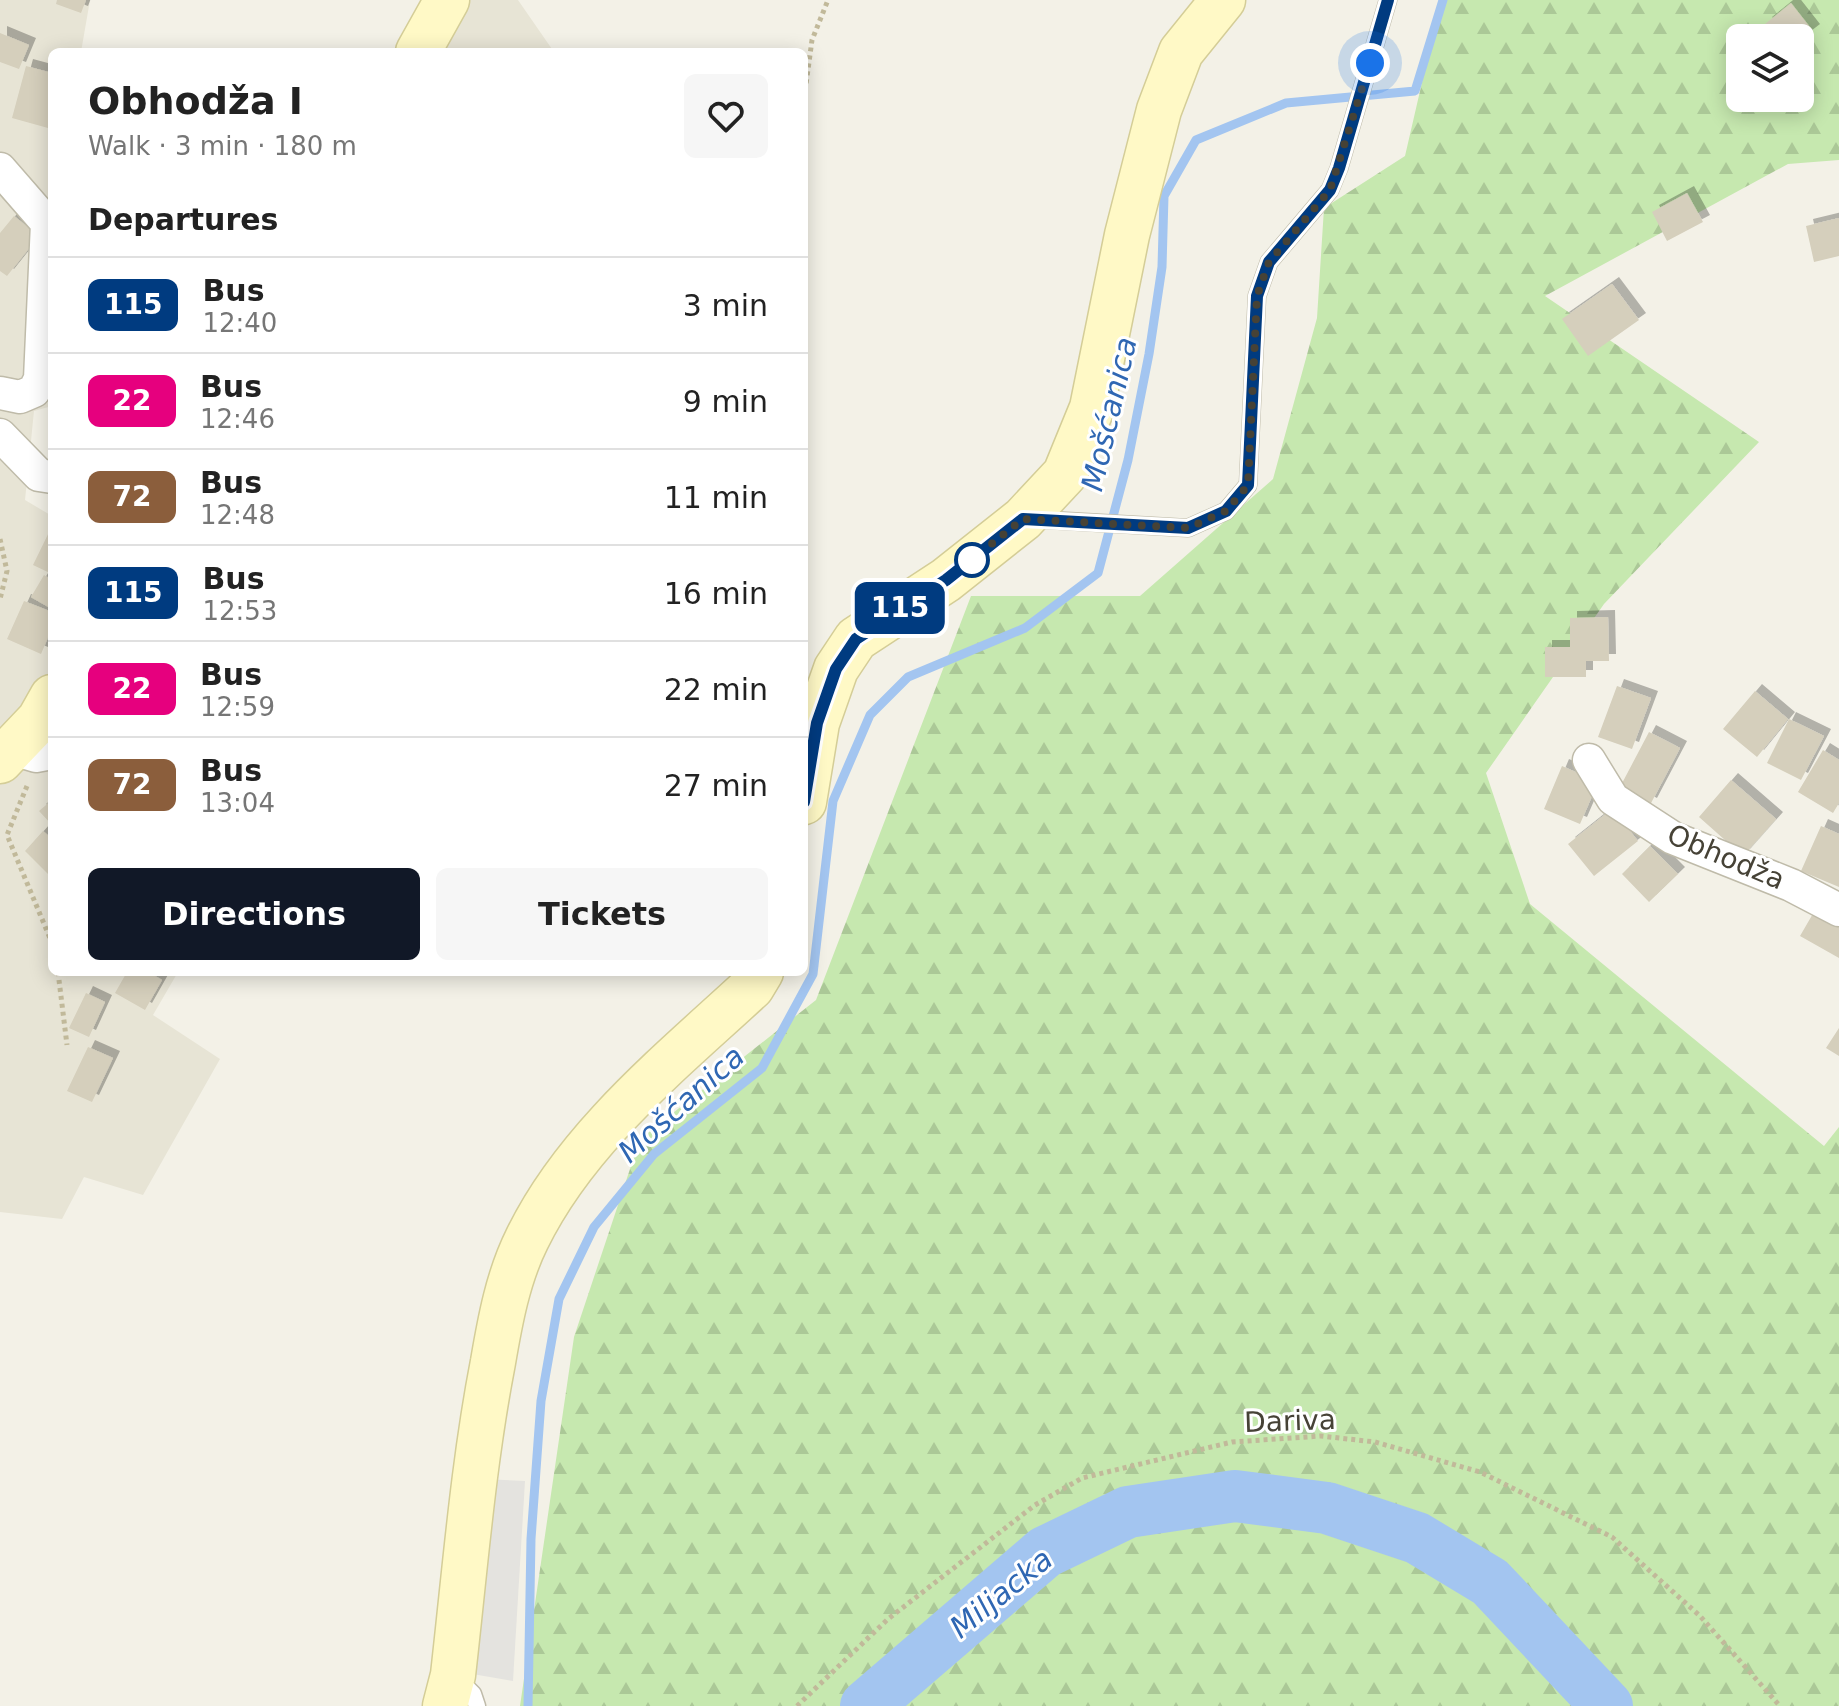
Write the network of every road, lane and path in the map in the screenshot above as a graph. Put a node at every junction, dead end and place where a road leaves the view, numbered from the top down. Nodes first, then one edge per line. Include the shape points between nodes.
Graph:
1 (447, 0) edge
2 (828, 0) edge
3 (1223, 0) edge
4 (1386, 5) edge
5 (420, 48) edge
6 (808, 70) edge
7 (0, 169) edge
8 (0, 393) edge
9 (0, 435) edge
10 (48, 476) edge
11 (1023, 519) junction
12 (0, 539) edge
13 (0, 599) edge
14 (48, 704) edge
15 (27, 754) edge
16 (1589, 760) dead end
17 (808, 778) edge
18 (1839, 910) edge
19 (48, 933) edge
20 (58, 976) edge
21 (759, 976) edge
22 (67, 1045) dead end
23 (458, 1696) edge
24 (797, 1706) edge
25 (1780, 1706) edge

1 - 5 main road
2 - 6 path via 812,40
3 - 11 main road via 1181,52 1159,110 1092,408 1065,474
4 - 11 lane via 1330,190 1269,262 1257,296 1248,485 1226,511 1188,528
7 - 8 street via 47,223 40,379 34,391 20,397
9 - 10 street via 39,475
11 - 17 main road via 946,580 856,639 836,669 817,723
12 - 13 path via 7,571
14 - 15 main road
15 - 19 path via 21,796 7,835
16 - 18 street, Obhodža via 1613,799 1673,838
20 - 22 path
21 - 23 main road via 630,1101 556,1192 526,1240 502,1312 483,1409
24 - 25 path, Dariva via 888,1619 1035,1505 1082,1478 1232,1442 1321,1436 1375,1442 1480,1472 1612,1537 1700,1616

